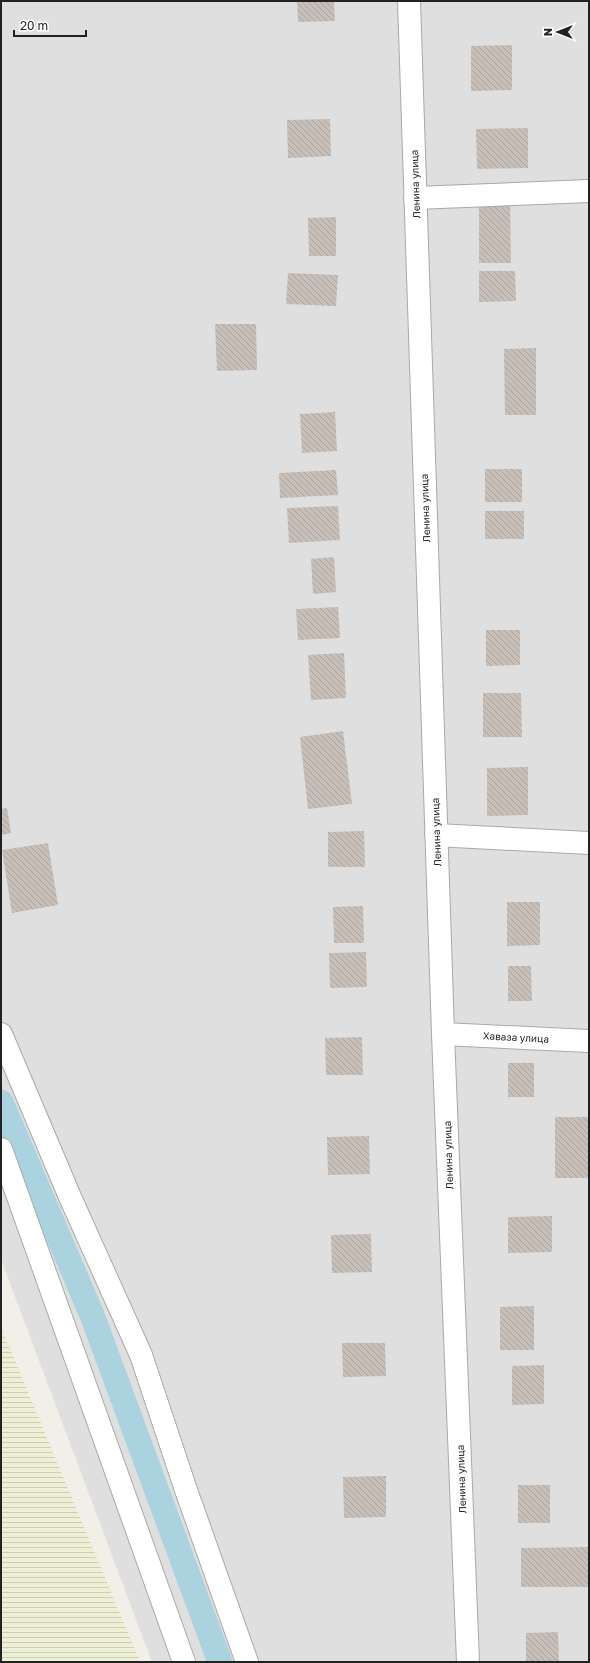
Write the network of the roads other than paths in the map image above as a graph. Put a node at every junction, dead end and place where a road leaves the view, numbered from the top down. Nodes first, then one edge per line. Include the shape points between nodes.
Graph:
1 (408, 1) edge
2 (589, 191) edge
3 (415, 198) junction
4 (436, 835) junction
5 (589, 843) edge
6 (1, 1034) edge
7 (443, 1034) junction
8 (589, 1041) edge
9 (1, 1149) edge
10 (184, 1662) edge
11 (247, 1662) edge
12 (468, 1662) edge

1 - 3 street, Ленина улица
2 - 3 street
3 - 4 street, Ленина улица
4 - 5 street
4 - 7 street, Ленина улица
6 - 11 street via 141,1355
7 - 8 street, Хаваза улица
7 - 12 street, Ленина улица
9 - 10 street

